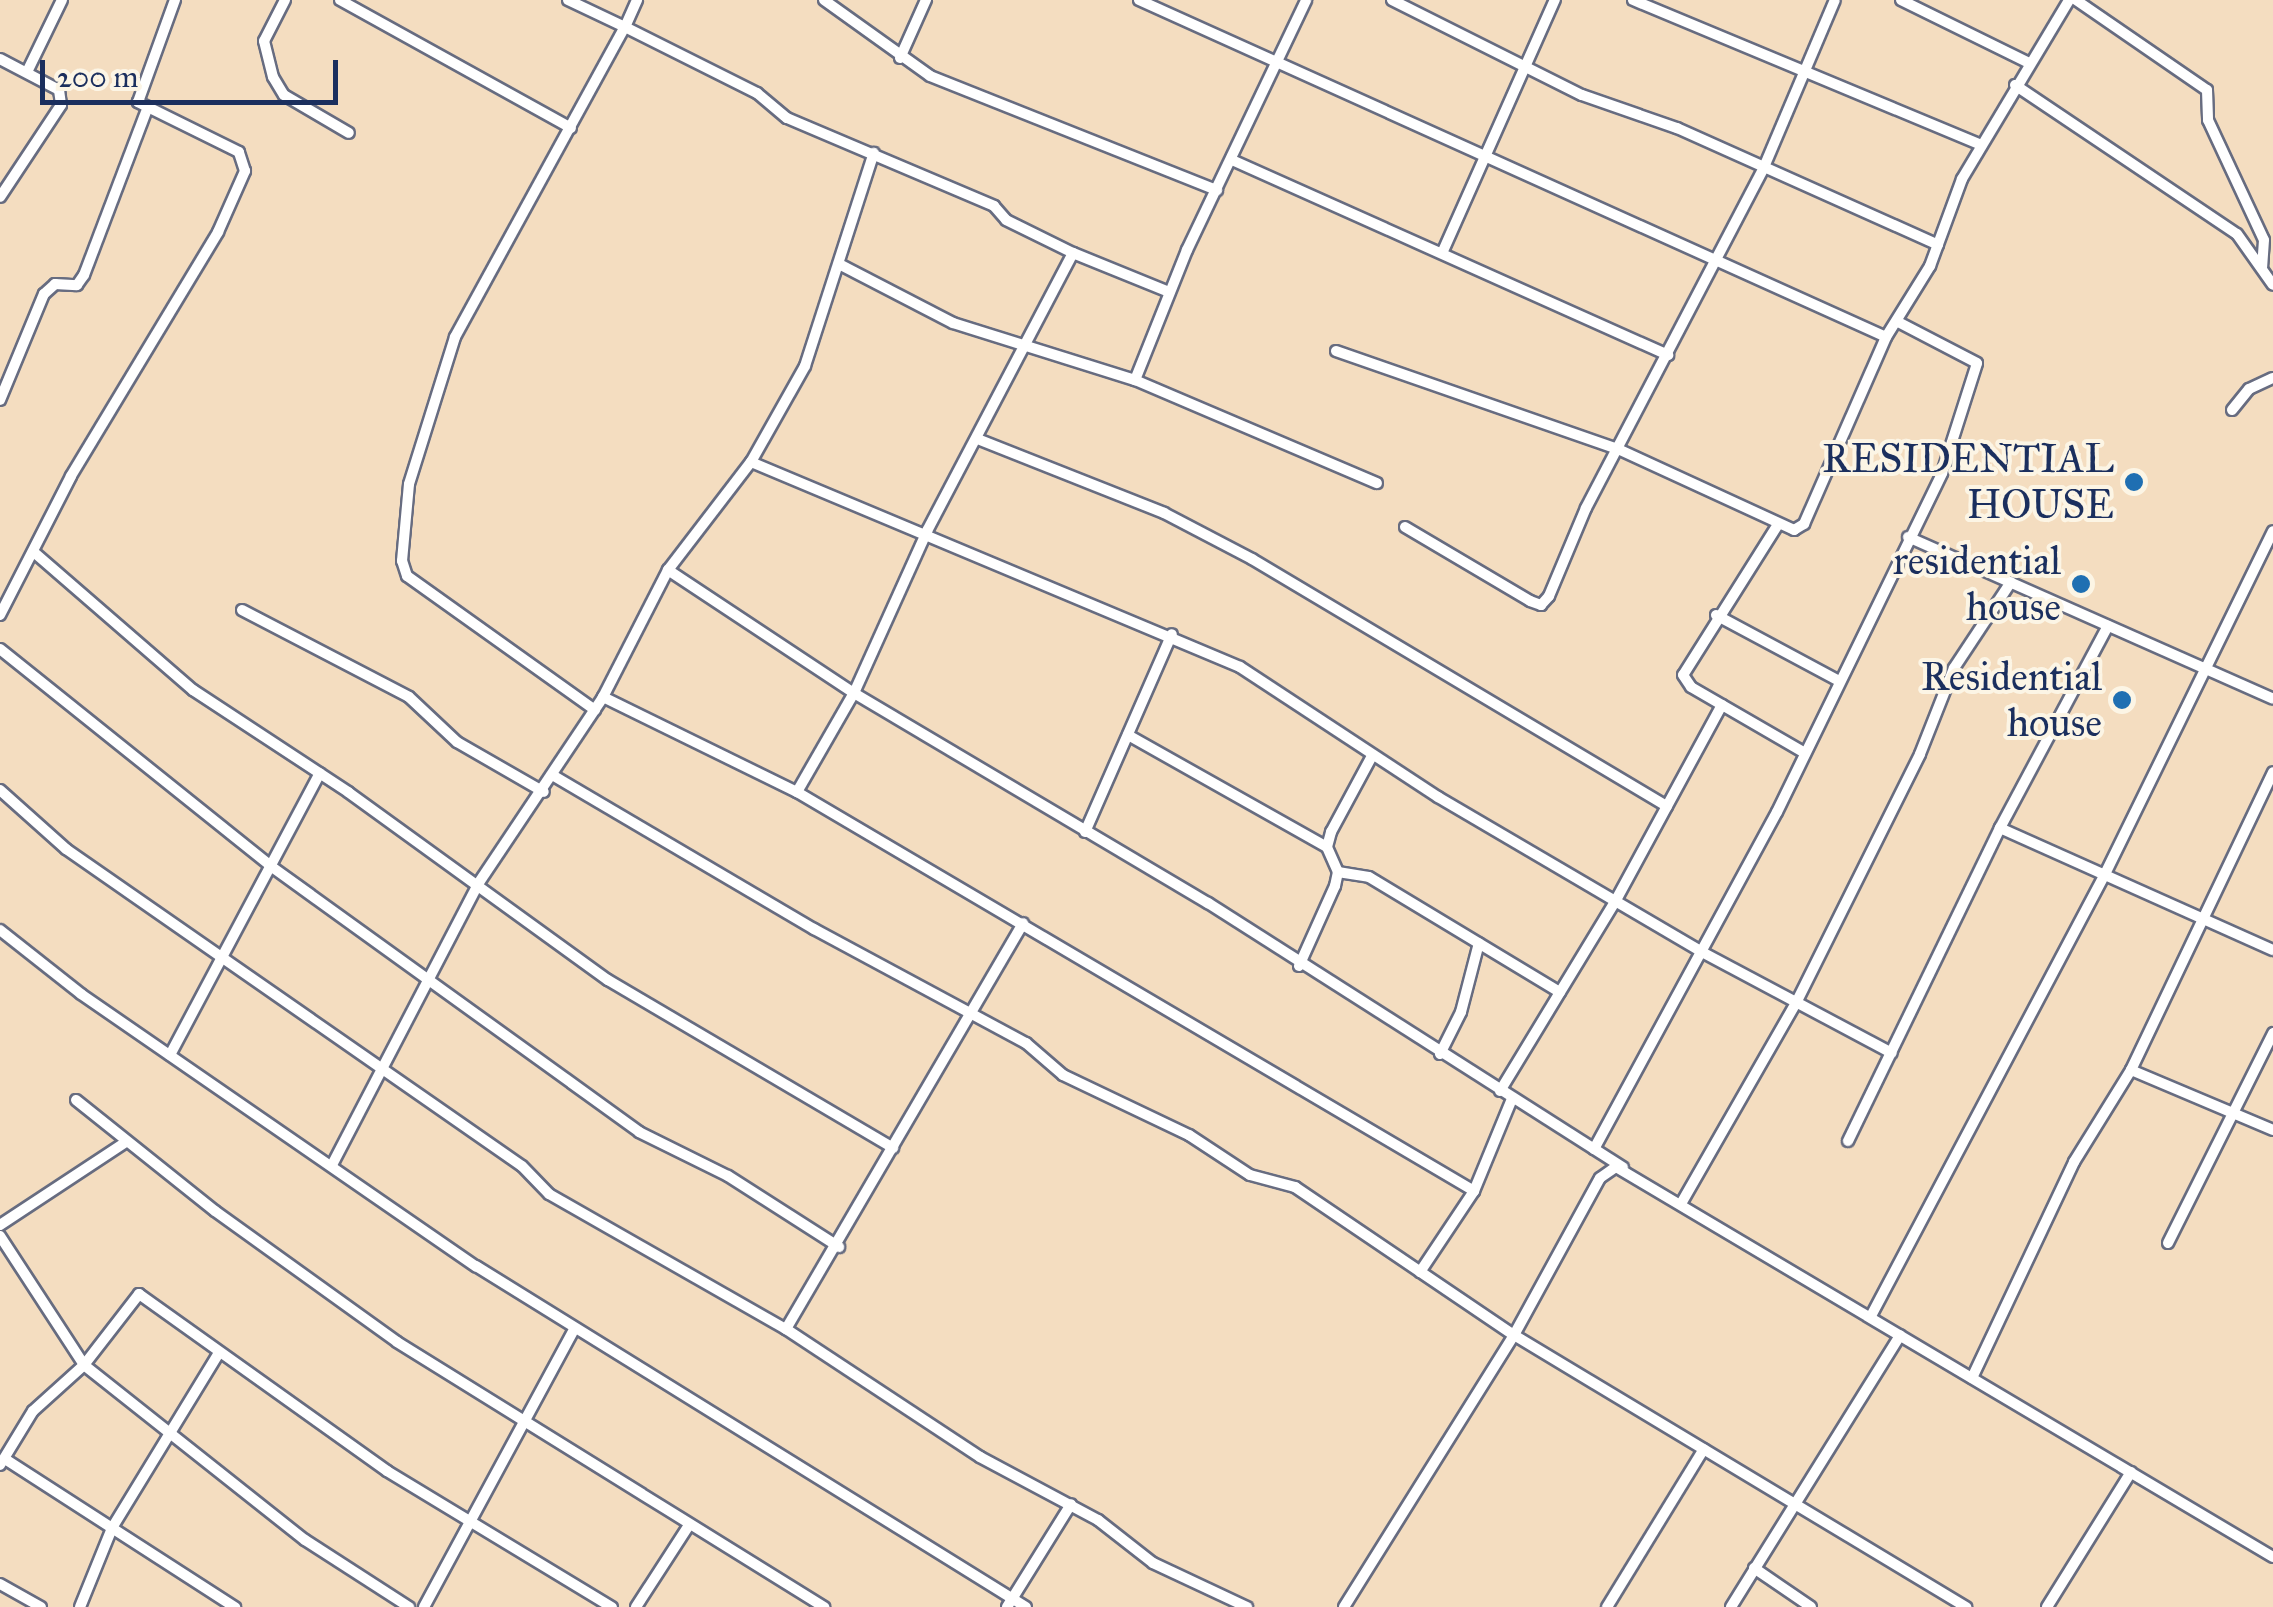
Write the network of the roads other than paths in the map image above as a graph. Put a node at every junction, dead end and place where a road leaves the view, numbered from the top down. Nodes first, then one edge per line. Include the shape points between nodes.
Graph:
1 (62, 0) edge
2 (175, 0) edge
3 (286, 0) edge
4 (340, 0) edge
5 (568, 0) edge
6 (636, 0) edge
7 (824, 0) edge
8 (926, 0) edge
9 (1140, 0) edge
10 (1306, 0) edge
11 (1392, 0) edge
12 (1555, 0) edge
13 (1633, 0) edge
14 (1835, 0) edge
15 (1901, 0) edge
16 (2068, 0) edge
17 (2076, 0) edge
18 (625, 27) junction
19 (0, 58) edge
20 (900, 58) junction
21 (2028, 62) junction
22 (1276, 64) junction
23 (1526, 67) junction
24 (1804, 70) junction
25 (27, 72) junction
26 (2015, 85) junction
27 (146, 112) junction
28 (571, 128) junction
29 (349, 133) dead end
30 (1981, 144) junction
31 (874, 153) junction
32 (1489, 157) junction
33 (1232, 160) junction
34 (1764, 167) junction
35 (1216, 190) junction
36 (0, 197) edge
37 (1938, 244) junction
38 (1443, 251) junction
39 (1073, 253) junction
40 (1718, 256) junction
41 (841, 265) junction
42 (2262, 267) junction
43 (2273, 285) edge
44 (1169, 292) junction
45 (1900, 323) junction
46 (1886, 337) junction
47 (1030, 343) junction
48 (1336, 351) dead end
49 (1668, 354) junction
50 (2273, 378) edge
51 (1136, 380) junction
52 (0, 400) edge
53 (2232, 410) dead end
54 (980, 440) junction
55 (1618, 450) junction
56 (751, 462) junction
57 (1377, 483) dead end
58 (1776, 526) junction
59 (1404, 527) dead end
60 (927, 531) junction
61 (2273, 531) edge
62 (1908, 537) junction
63 (36, 554) junction
64 (668, 570) junction
65 (2011, 582) junction
66 (242, 610) dead end
67 (0, 615) edge
68 (1716, 615) junction
69 (2108, 626) junction
70 (1172, 634) junction
71 (0, 649) edge
72 (2209, 670) junction
73 (1839, 681) junction
74 (854, 693) junction
75 (603, 697) junction
76 (2273, 699) edge
77 (1722, 705) junction
78 (595, 710) junction
79 (1128, 736) junction
80 (1805, 753) junction
81 (1372, 756) junction
82 (2273, 772) edge
83 (320, 773) junction
84 (554, 776) junction
85 (0, 790) edge
86 (544, 792) junction
87 (797, 792) junction
88 (1668, 806) junction
89 (2000, 828) junction
90 (1085, 832) junction
91 (1327, 847) junction
92 (272, 867) junction
93 (1338, 872) junction
94 (2104, 876) junction
95 (478, 884) junction
96 (1616, 900) junction
97 (2203, 920) junction
98 (1023, 922) junction
99 (0, 930) edge
100 (1479, 943) junction
101 (2273, 950) edge
102 (1700, 951) junction
103 (224, 960) junction
104 (1298, 966) junction
105 (432, 980) junction
106 (1560, 992) junction
107 (1796, 1003) junction
108 (970, 1014) junction
109 (2273, 1032) edge
110 (1892, 1053) junction
111 (1440, 1054) junction
112 (170, 1055) junction
113 (384, 1068) junction
114 (2131, 1070) junction
115 (1500, 1091) junction
116 (1512, 1099) junction
117 (76, 1100) dead end
118 (2235, 1114) junction
119 (2273, 1130) edge
120 (1848, 1141) dead end
121 (126, 1142) junction
122 (892, 1148) junction
123 (1594, 1149) junction
124 (333, 1163) junction
125 (1628, 1170) junction
126 (1474, 1191) junction
127 (1682, 1202) junction
128 (0, 1225) edge
129 (0, 1236) edge
130 (2168, 1243) dead end
131 (839, 1247) junction
132 (1420, 1272) junction
133 (1872, 1316) junction
134 (574, 1328) junction
135 (786, 1329) junction
136 (1514, 1335) junction
137 (1900, 1335) junction
138 (217, 1356) junction
139 (84, 1365) junction
140 (1972, 1378) junction
141 (527, 1420) junction
142 (167, 1436) junction
143 (1704, 1450) junction
144 (2, 1462) edge
145 (2131, 1472) junction
146 (1070, 1504) junction
147 (1795, 1504) junction
148 (472, 1519) junction
149 (689, 1525) junction
150 (112, 1528) junction
151 (2273, 1557) edge
152 (1754, 1568) junction
153 (0, 1584) edge
154 (1010, 1603) edge
155 (1611, 1605) edge
156 (41, 1607) edge
157 (80, 1607) edge
158 (235, 1607) edge
159 (408, 1607) edge
160 (424, 1607) edge
161 (612, 1607) edge
162 (636, 1607) edge
163 (824, 1607) edge
164 (1026, 1607) edge
165 (1247, 1607) edge
166 (1344, 1607) edge
167 (1731, 1607) edge
168 (1811, 1607) edge
169 (1966, 1607) edge
170 (2047, 1607) edge

1 - 25 street
2 - 27 street via 142,80 138,102
3 - 29 street via 264,41 273,77 284,95
4 - 28 street
5 - 18 street
6 - 18 street
7 - 20 street
8 - 20 street
9 - 22 street
10 - 22 street
11 - 23 street
12 - 23 street
13 - 24 street
14 - 24 street
15 - 21 street
16 - 21 street
17 - 42 street via 2208,90 2208,120 2264,240
18 - 28 street
18 - 31 street via 758,93 787,118
19 - 25 street
20 - 35 street
21 - 26 street
22 - 32 street
22 - 33 street
23 - 32 street
23 - 34 street
24 - 30 street
24 - 34 street
25 - 36 street via 59,90 62,105
26 - 30 street
26 - 42 street via 2237,234
27 - 52 street via 84,275 77,285 55,284 44,294
27 - 63 street via 239,152 245,170 218,232 71,476
28 - 78 street via 455,338 416,454 402,561 408,576
30 - 37 street
31 - 39 street via 994,206 1006,220
31 - 41 street
32 - 38 street
32 - 40 street
33 - 35 street
33 - 38 street
34 - 37 street
34 - 40 street
35 - 44 street
37 - 45 street
38 - 49 street
39 - 44 street
39 - 47 street
40 - 46 street
40 - 49 street
41 - 47 street via 953,323
41 - 56 street via 805,366
42 - 43 street
44 - 51 street
45 - 46 street
45 - 62 street via 1978,363 1979,370 1942,473
46 - 58 street via 1804,524 1794,530
47 - 51 street
47 - 54 street
48 - 55 street
49 - 55 street
50 - 53 street via 2249,389
51 - 57 street
54 - 60 street
54 - 88 street via 1164,513 1252,559
55 - 58 street
55 - 59 street via 1541,605
56 - 60 street via 834,501
56 - 64 street
58 - 68 street
60 - 70 street
60 - 74 street
61 - 72 street
62 - 65 street
62 - 73 street
63 - 67 street
63 - 83 street via 193,690
64 - 74 street
64 - 75 street
65 - 69 street
65 - 107 street via 1954,668 1920,754
66 - 86 street via 410,697 458,742
68 - 73 street
68 - 77 street via 1683,675
69 - 72 street
69 - 89 street
70 - 79 street
70 - 81 street via 1240,667
71 - 92 street
72 - 76 street
72 - 94 street
73 - 80 street
74 - 87 street
74 - 90 street
75 - 78 street
75 - 87 street
77 - 80 street
77 - 88 street
78 - 84 street
79 - 90 street
79 - 91 street
80 - 102 street
81 - 91 street
81 - 96 street
82 - 97 street
83 - 92 street
83 - 95 street
84 - 86 street
84 - 108 street
85 - 103 street via 66,849
86 - 95 street
87 - 98 street
88 - 96 street
89 - 94 street
89 - 110 street
90 - 104 street
91 - 93 street
92 - 103 street
92 - 105 street
93 - 100 street via 1369,876
93 - 104 street
94 - 97 street
94 - 133 street
95 - 105 street
95 - 122 street via 689,1034
96 - 102 street
96 - 106 street
97 - 101 street
97 - 114 street
98 - 108 street
98 - 126 street
99 - 112 street
100 - 106 street
100 - 111 street via 1461,1012
102 - 107 street
102 - 123 street
103 - 112 street
103 - 113 street
104 - 111 street
105 - 113 street
105 - 131 street via 639,1132 728,1176
106 - 115 street
107 - 110 street
107 - 127 street
108 - 122 street
108 - 132 street via 1026,1043 1063,1075 1189,1136 1250,1176 1295,1186
109 - 118 street
110 - 120 street
111 - 115 street
112 - 124 street
113 - 124 street
113 - 135 street via 522,1166 549,1194
114 - 118 street
114 - 140 street via 2074,1162
115 - 116 street
116 - 123 street
116 - 126 street
117 - 121 street
118 - 119 street
118 - 130 street
121 - 128 street
121 - 141 street via 384,1332
122 - 131 street
123 - 125 street
124 - 134 street
125 - 127 street
125 - 136 street via 1616,1167 1600,1178
126 - 132 street
127 - 133 street
129 - 139 street
131 - 135 street
132 - 136 street
133 - 137 street
134 - 141 street
134 - 154 street
135 - 146 street via 965,1447
136 - 143 street
136 - 166 street
137 - 140 street
137 - 147 street
138 - 139 street via 139,1294
138 - 142 street
138 - 148 street via 387,1471
139 - 142 street
139 - 144 street via 32,1412
140 - 145 street
141 - 148 street
141 - 149 street
142 - 150 street
142 - 159 street
143 - 147 street
143 - 155 street
144 - 150 street
145 - 151 street
145 - 170 street
146 - 154 street
146 - 165 street via 1154,1563
147 - 152 street
147 - 169 street
148 - 160 street
148 - 161 street
149 - 162 street
149 - 163 street
150 - 157 street
150 - 158 street
152 - 167 street
152 - 168 street
153 - 156 street
154 - 164 street

